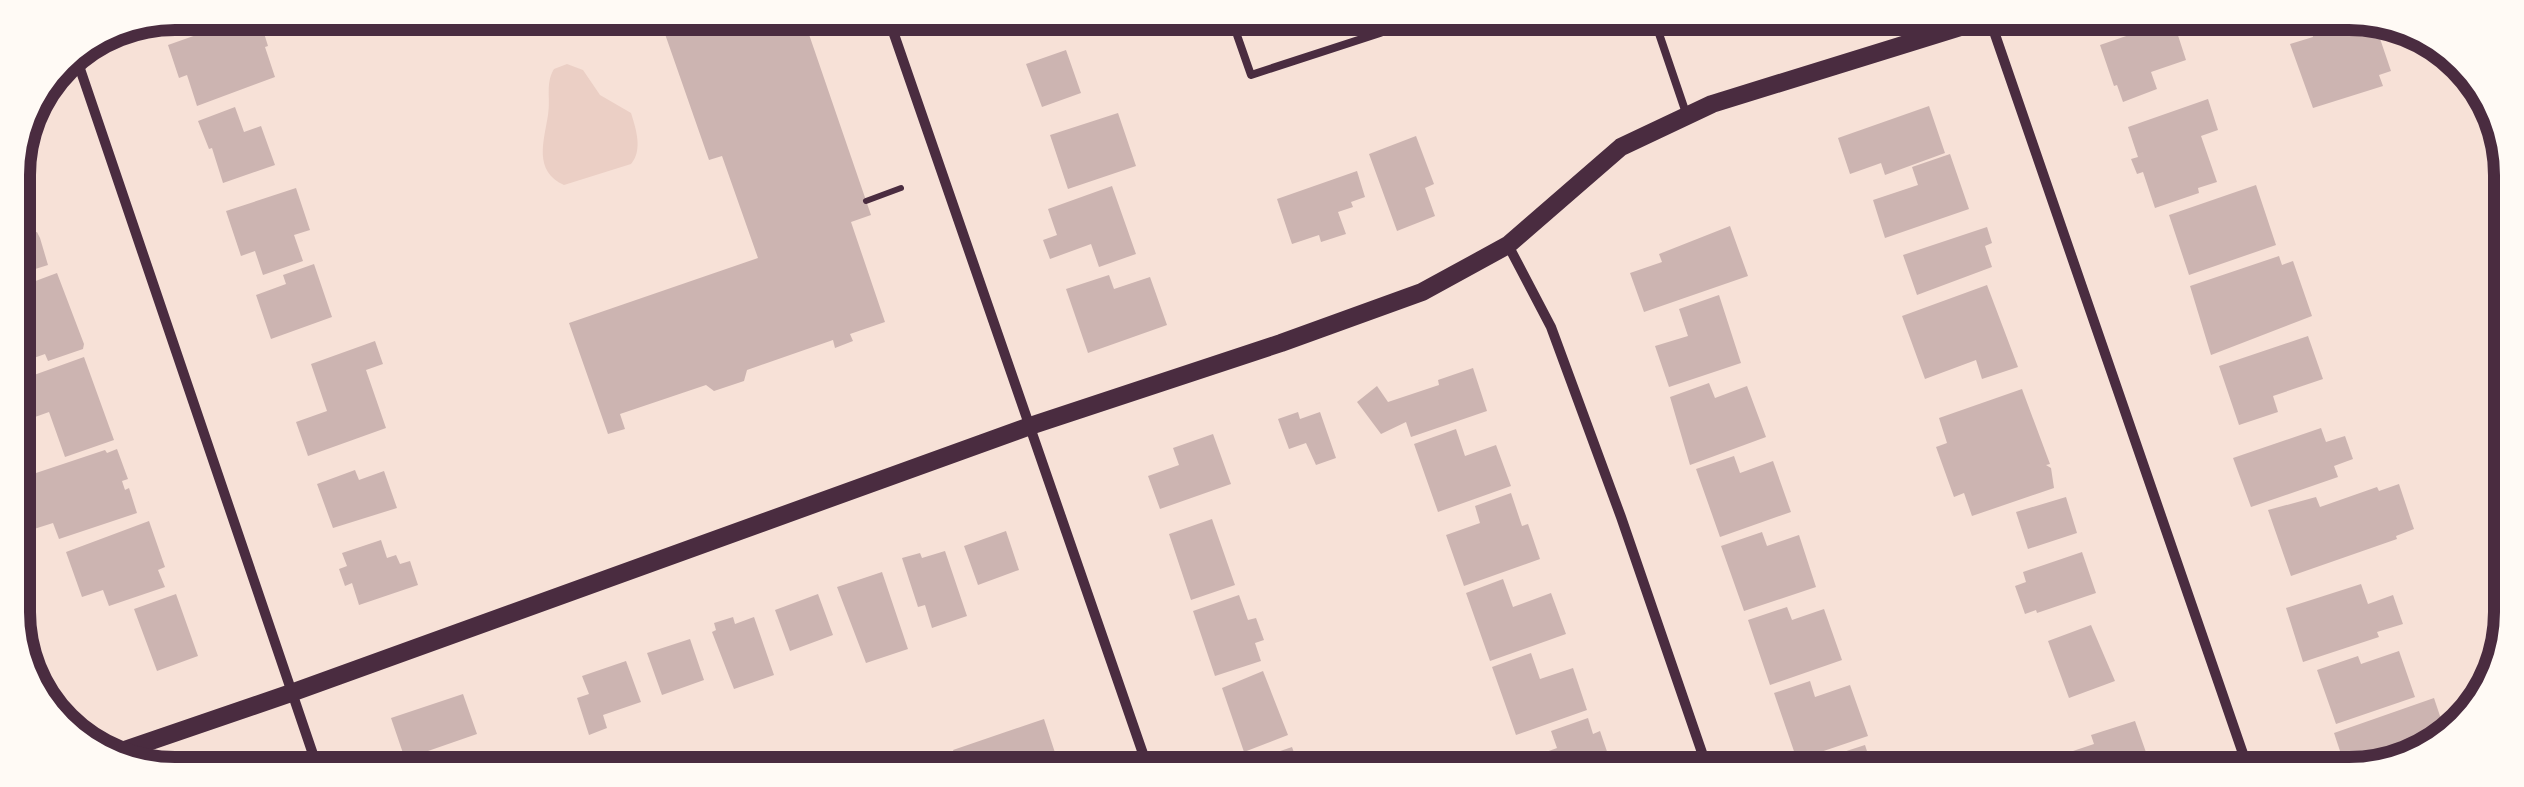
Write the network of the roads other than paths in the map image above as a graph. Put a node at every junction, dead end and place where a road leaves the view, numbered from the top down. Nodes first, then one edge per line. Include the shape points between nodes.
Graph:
1 (893, 30) edge
2 (1235, 30) edge
3 (1379, 30) edge
4 (1658, 30) edge
5 (1952, 30) edge
6 (1995, 30) edge
7 (79, 67) edge
8 (1687, 116) junction
9 (1508, 245) junction
10 (1030, 426) junction
11 (292, 693) junction
12 (129, 749) edge
13 (314, 757) edge
14 (1144, 757) edge
15 (1704, 757) edge
16 (2244, 757) edge

1 - 10 street
2 - 3 lane via 1251,75
4 - 8 lane
5 - 8 street
6 - 16 street
7 - 11 street
8 - 9 street via 1621,147
9 - 10 street via 1422,292
9 - 15 street via 1550,327
10 - 11 street
10 - 14 street
11 - 12 street
11 - 13 street

